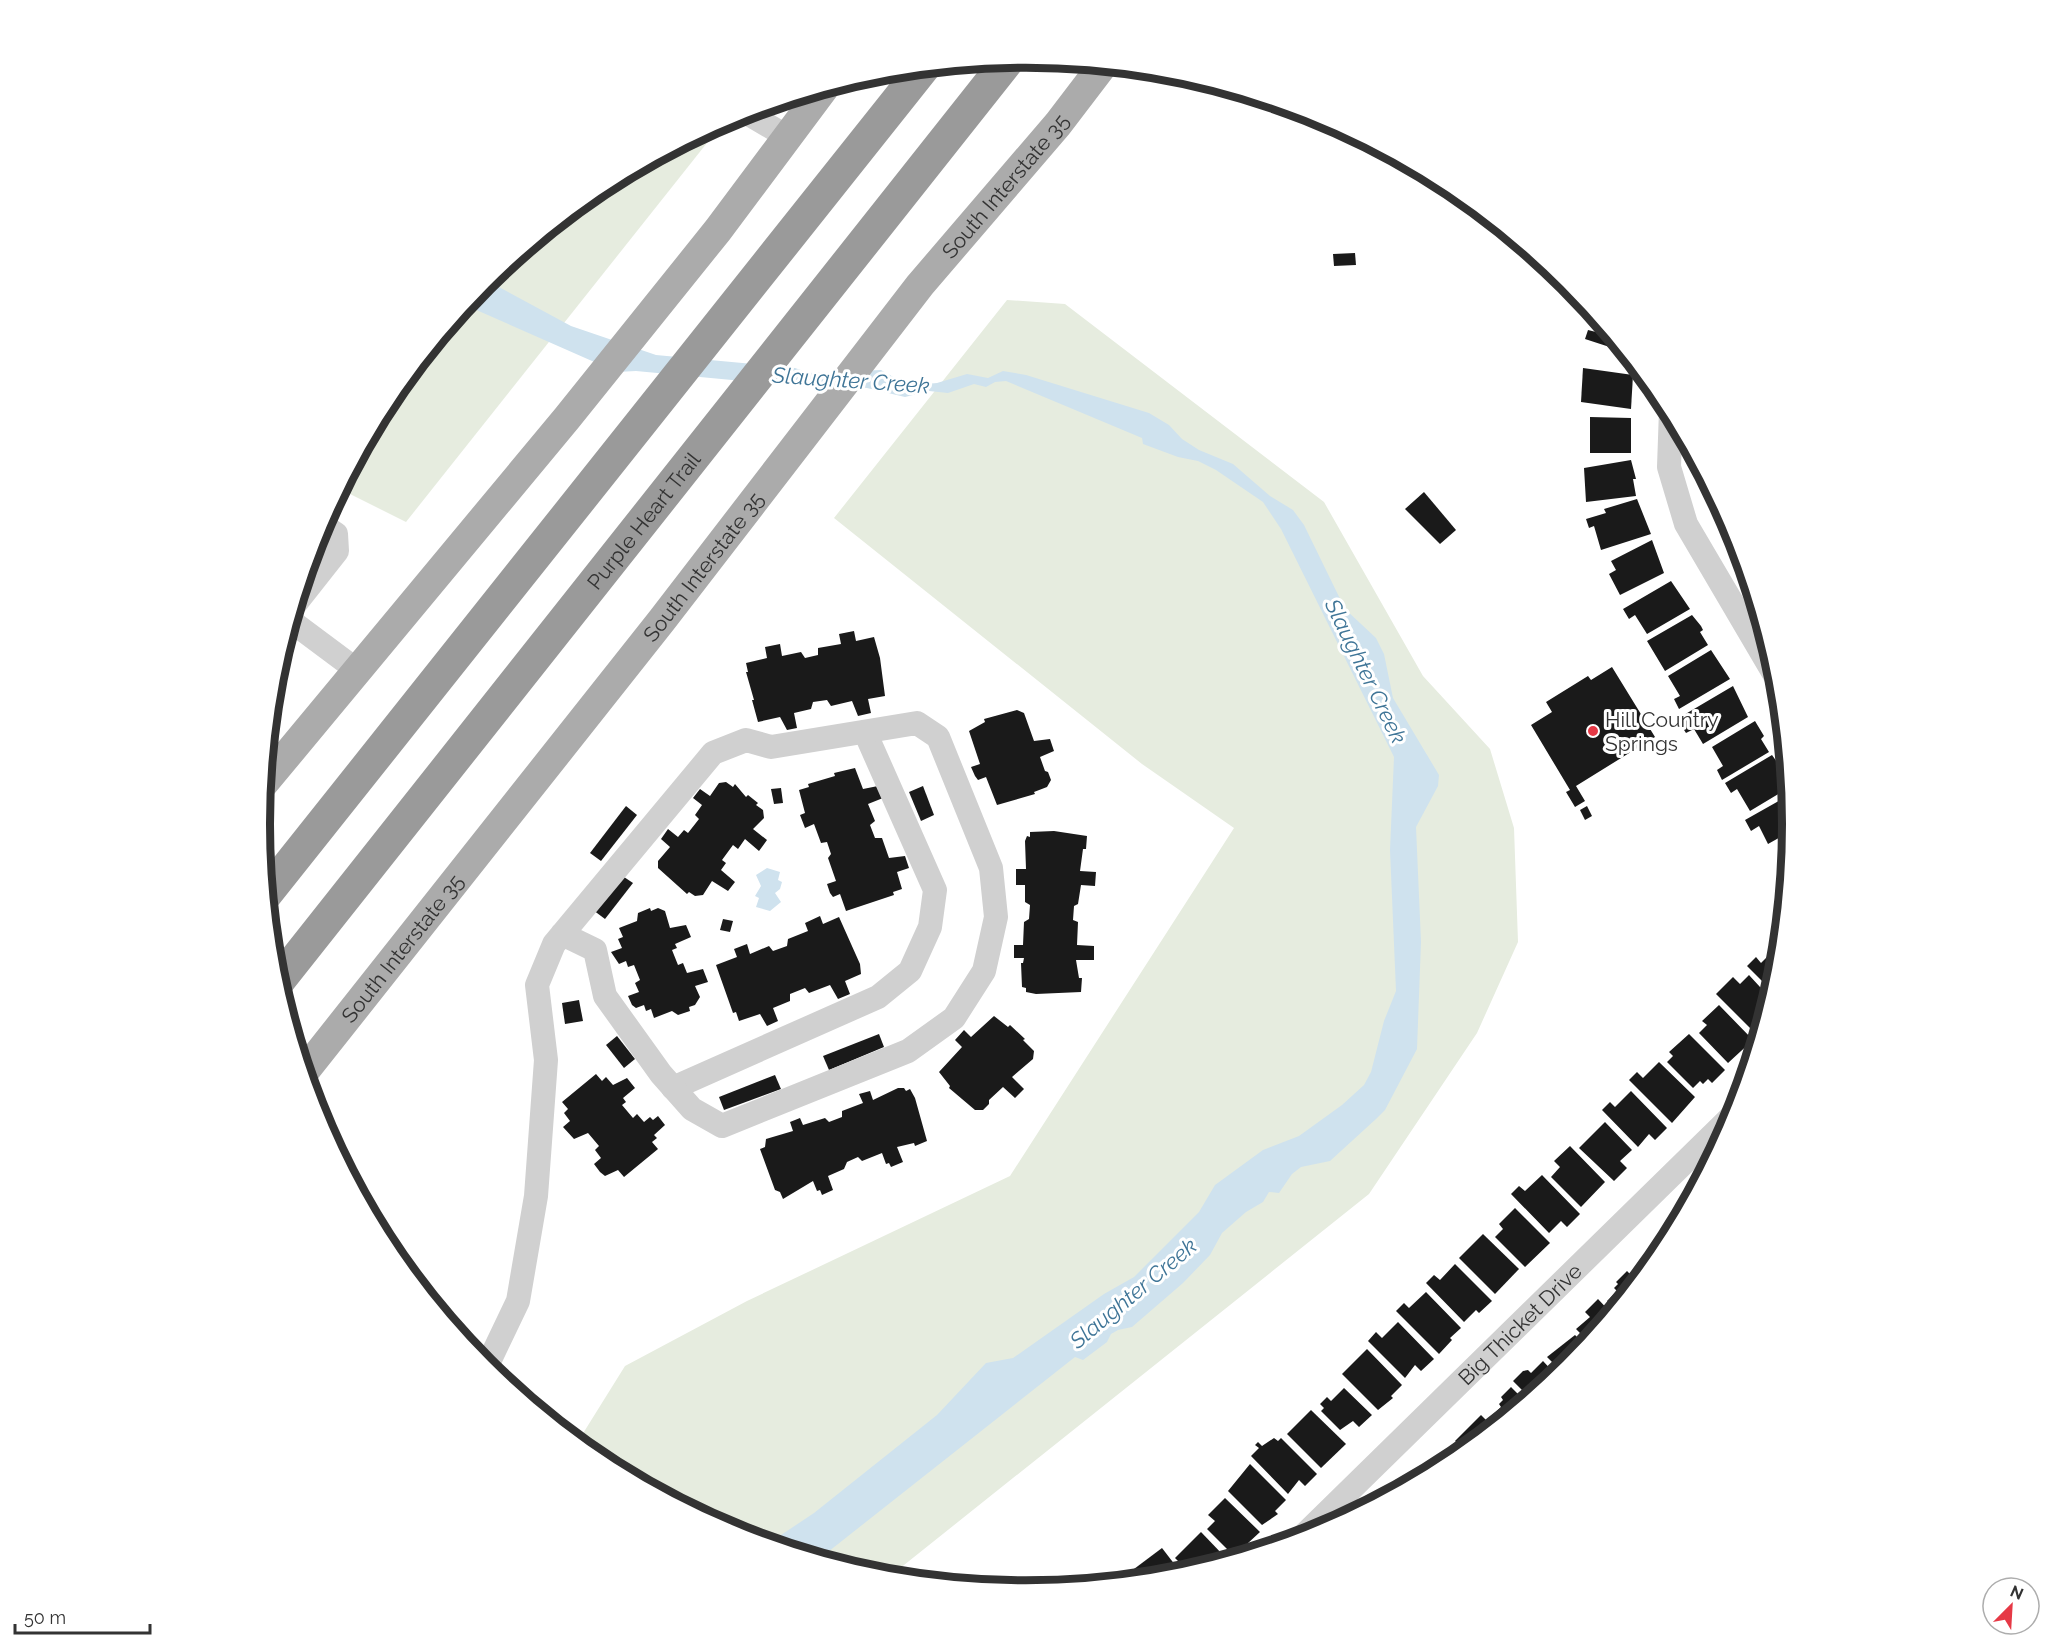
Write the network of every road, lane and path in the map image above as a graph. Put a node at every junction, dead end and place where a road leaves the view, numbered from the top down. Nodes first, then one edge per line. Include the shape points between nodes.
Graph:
1 (1002, 68) edge
2 (1016, 68) edge
3 (1098, 71) edge
4 (917, 76) edge
5 (816, 98) edge
6 (756, 118) edge
7 (786, 136) junction
8 (940, 147) junction
9 (1670, 427) edge
10 (330, 530) edge
11 (308, 588) edge
12 (297, 625) edge
13 (1763, 656) edge
14 (358, 671) junction
15 (865, 732) junction
16 (272, 773) edge
17 (273, 885) edge
18 (562, 934) junction
19 (285, 973) edge
20 (309, 1065) edge
21 (673, 1088) junction
22 (1712, 1144) edge
23 (491, 1358) edge
24 (1317, 1522) edge

1 - 8 highway, Purple Heart Trail
2 - 8 highway
3 - 20 main road, South Interstate 35 via 1058,124 920,285 662,620
4 - 17 highway
5 - 7 main road
6 - 7 street
7 - 14 main road via 718,230
8 - 19 highway, Purple Heart Trail
9 - 13 street via 1669,467 1686,524
10 - 11 street via 336,534 337,551
12 - 14 street
14 - 16 main road
15 - 18 street via 771,747 746,740 713,753
15 - 21 street via 935,890 930,927 910,971 878,997
15 - 21 street via 917,723 938,737 991,868 996,917 984,971 954,1018 908,1051 722,1126 692,1109
18 - 21 street via 595,950 605,996
18 - 23 street via 537,985 546,1060 536,1196 518,1301
22 - 24 street, Big Thicket Drive

